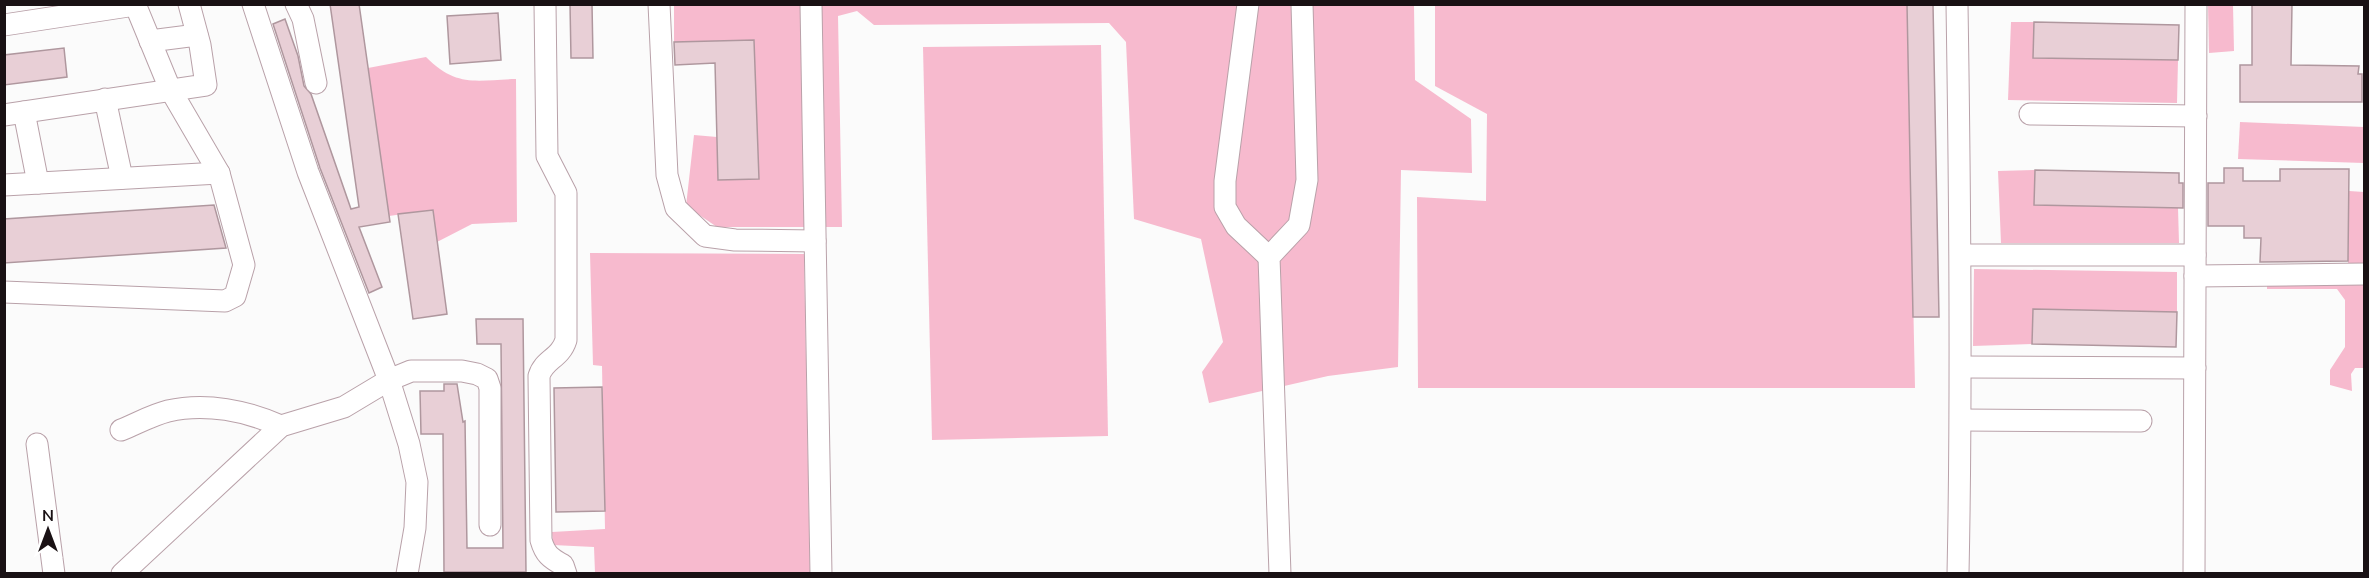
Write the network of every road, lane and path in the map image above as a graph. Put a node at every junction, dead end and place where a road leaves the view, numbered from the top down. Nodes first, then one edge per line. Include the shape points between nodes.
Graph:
1 (189, 4) edge
2 (253, 4) edge
3 (296, 4) edge
4 (544, 4) edge
5 (659, 4) edge
6 (811, 4) edge
7 (1248, 4) edge
8 (1302, 4) edge
9 (1957, 4) edge
10 (2196, 4) edge
11 (135, 5) edge
12 (4, 25) edge
13 (197, 35) junction
14 (150, 41) junction
15 (316, 83) dead end
16 (170, 89) junction
17 (105, 99) junction
18 (14, 113) edge
19 (2030, 114) dead end
20 (2196, 116) junction
21 (219, 172) junction
22 (122, 178) junction
23 (38, 183) junction
24 (4, 185) edge
25 (815, 241) junction
26 (1961, 255) junction
27 (1269, 257) junction
28 (2195, 265) junction
29 (2364, 274) edge
30 (4, 292) edge
31 (1962, 368) junction
32 (2195, 368) junction
33 (389, 380) junction
34 (1961, 420) junction
35 (2140, 421) dead end
36 (281, 426) junction
37 (121, 430) dead end
38 (37, 444) dead end
39 (490, 525) dead end
40 (54, 573) edge
41 (122, 573) edge
42 (407, 573) edge
43 (566, 573) edge
44 (821, 573) edge
45 (1280, 573) edge
46 (1958, 573) edge
47 (2194, 573) edge

1 - 13 street
2 - 33 street via 308,172
3 - 15 street
4 - 43 street via 547,156 566,194 566,340 562,351 541,368 538,376 541,540 549,558 563,566
5 - 25 street via 668,175 676,208 705,236
6 - 25 street
7 - 27 street via 1225,207 1236,226
8 - 27 street via 1307,180 1299,225
9 - 26 street
10 - 20 street
11 - 12 street
11 - 14 street
13 - 14 street
13 - 16 street via 206,85
14 - 16 street
16 - 17 street
16 - 21 street
17 - 18 street
17 - 22 street
18 - 23 street
19 - 20 street
20 - 28 street
21 - 22 street
21 - 30 street via 244,265 235,296 225,301
22 - 23 street
23 - 24 street
25 - 44 street
26 - 28 street
26 - 31 street
27 - 45 street
28 - 29 street
28 - 32 street
31 - 32 street
31 - 34 street
32 - 47 street
33 - 36 street via 344,407
33 - 39 street via 411,371 462,371 487,379
33 - 42 street via 417,482 415,528
34 - 35 street
34 - 46 street
36 - 37 street via 237,411 202,409 169,411
36 - 41 street
38 - 40 street

